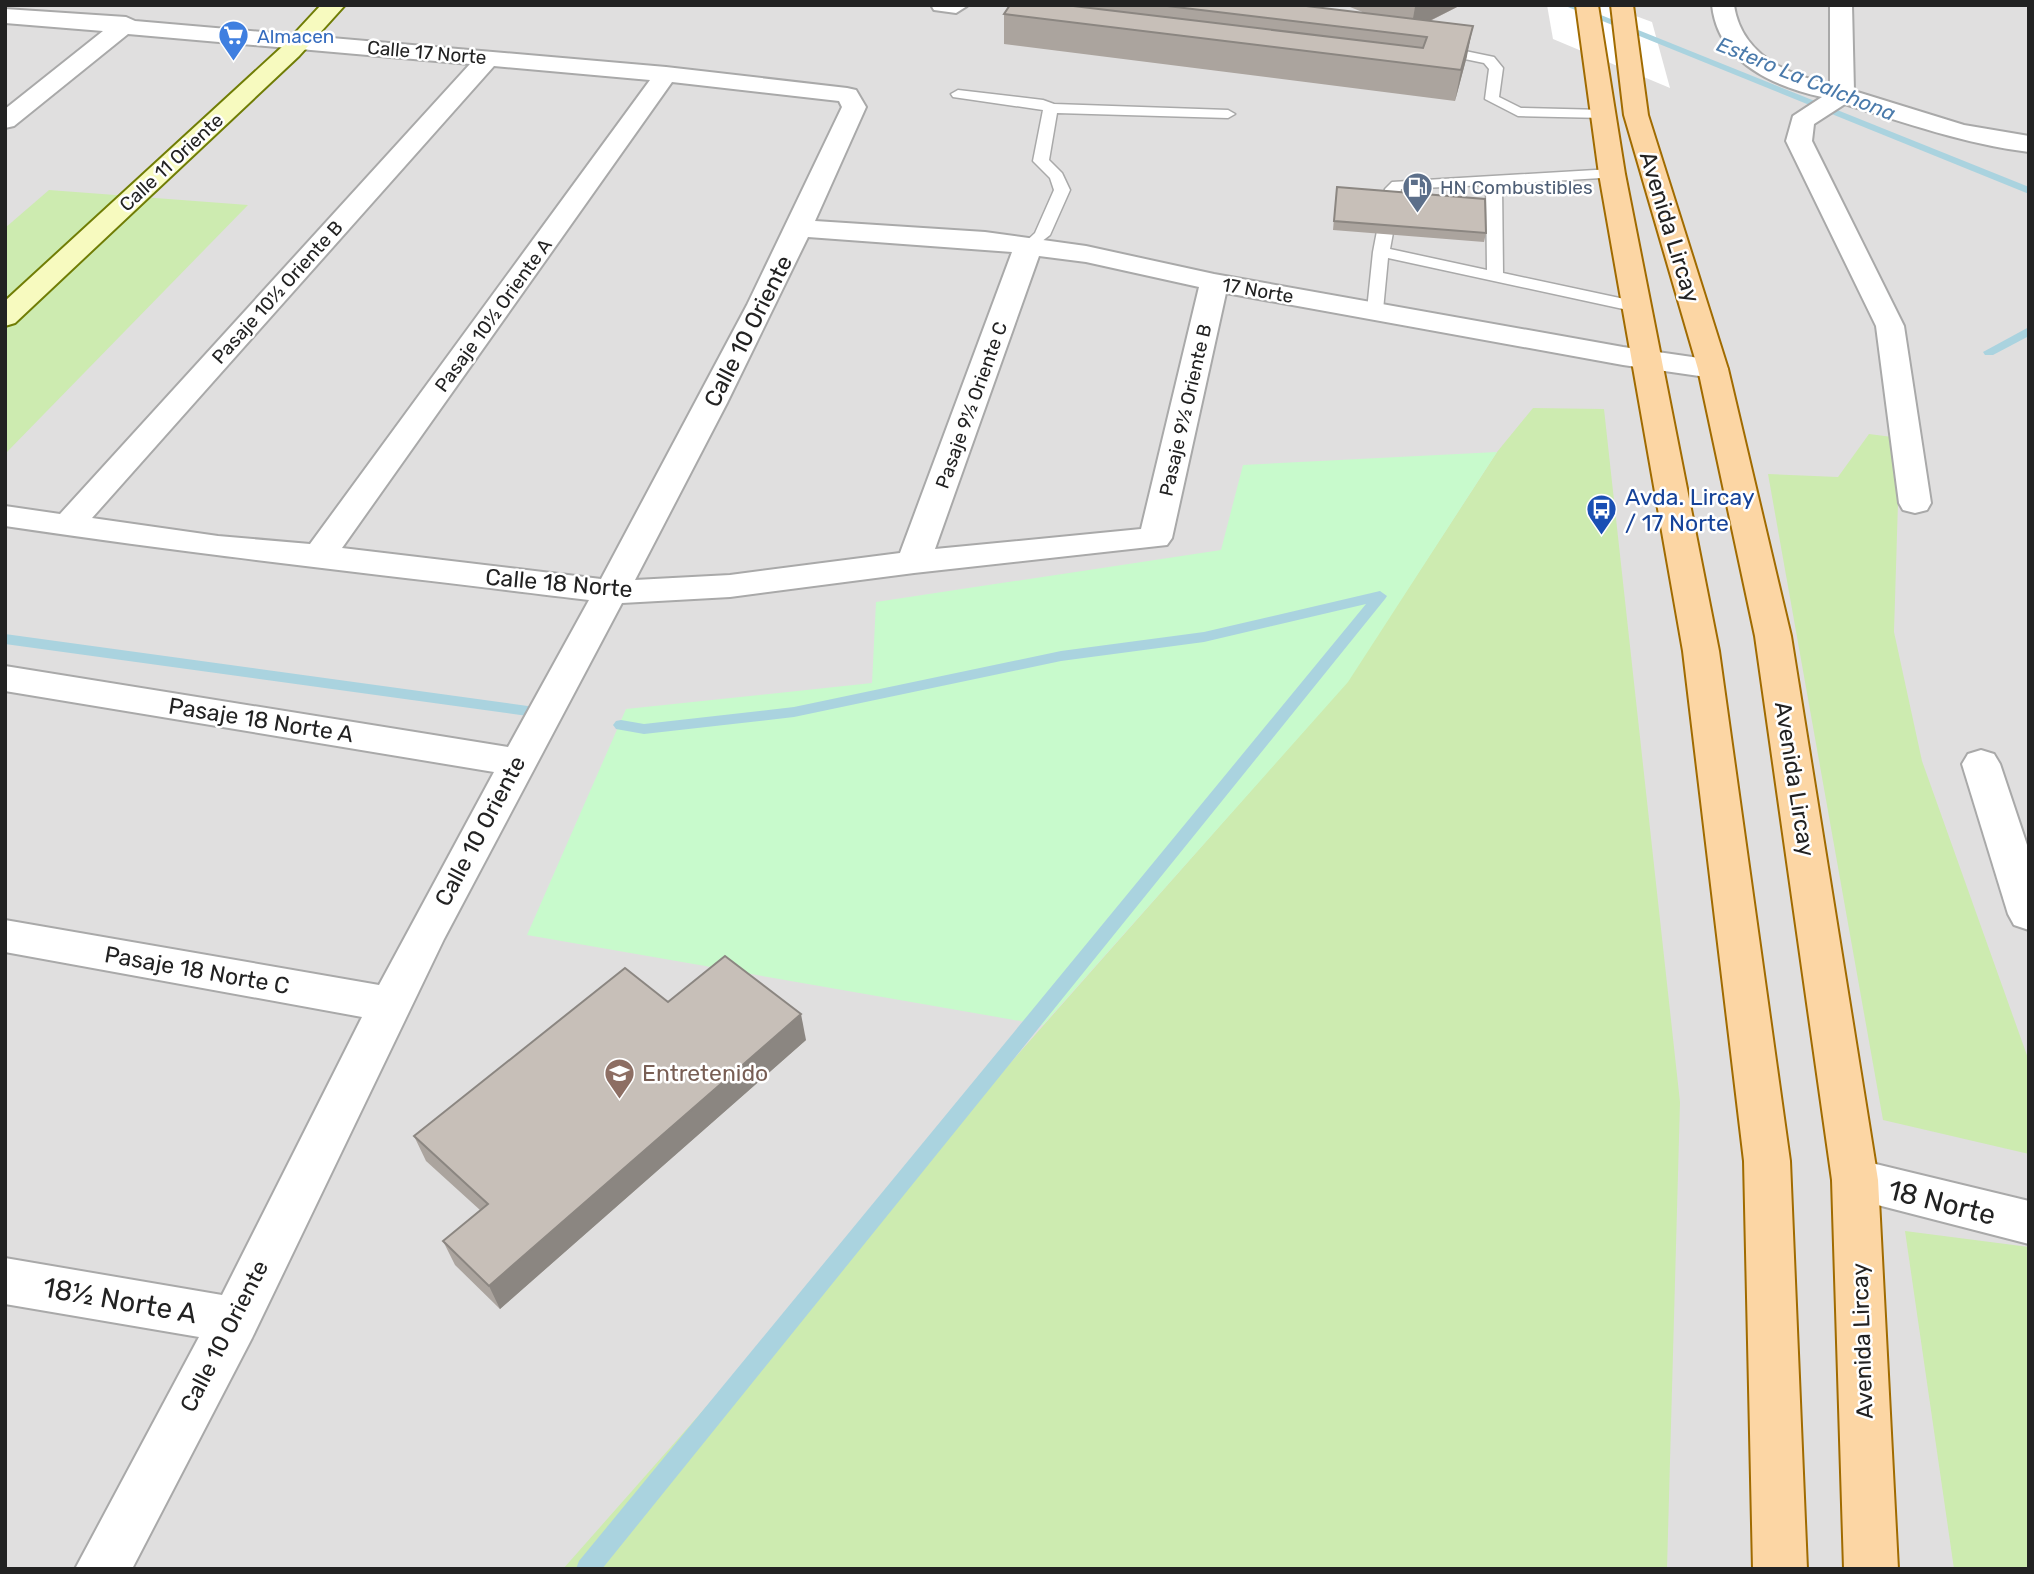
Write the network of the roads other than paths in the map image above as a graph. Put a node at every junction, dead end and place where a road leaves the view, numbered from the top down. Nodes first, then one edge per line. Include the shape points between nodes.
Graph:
1 (334, 5) edge
2 (1587, 5) edge
3 (1723, 5) edge
4 (1840, 5) edge
5 (1622, 7) edge
6 (5, 16) edge
7 (126, 24) junction
8 (299, 41) junction
9 (1418, 47) edge
10 (488, 58) junction
11 (666, 74) junction
12 (958, 94) dead end
13 (847, 95) joint
14 (1828, 104) junction
15 (1051, 108) junction
16 (1228, 114) dead end
17 (1604, 114) junction
18 (5, 121) edge
19 (2029, 144) edge
20 (1612, 174) junction
21 (1494, 179) junction
22 (801, 228) junction
23 (1027, 247) junction
24 (1381, 252) junction
25 (1495, 276) junction
26 (1214, 282) junction
27 (1637, 307) junction
28 (1375, 310) junction
29 (5, 317) edge
30 (1645, 360) junction
31 (1713, 369) junction
32 (1915, 503) dead end
33 (5, 516) edge
34 (66, 527) junction
35 (1155, 538) joint
36 (319, 556) junction
37 (914, 562) junction
38 (612, 592) junction
39 (5, 678) edge
40 (517, 762) junction
41 (1982, 764) dead end
42 (2029, 914) edge
43 (5, 936) edge
44 (388, 1004) junction
45 (1855, 1180) junction
46 (2029, 1223) edge
47 (5, 1281) edge
48 (234, 1320) junction
49 (102, 1569) edge
50 (1780, 1569) edge
51 (1871, 1569) edge

1 - 8 main road, Calle 11 Oriente
2 - 17 main road, Avenida Lircay
3 - 14 street via 1725,20 1740,44 1773,74
4 - 14 street
5 - 31 main road, Avenida Lircay via 1636,115
6 - 7 street, Calle 17 Norte
7 - 8 street, Calle 17 Norte
7 - 18 street
8 - 10 street, Calle 17 Norte
8 - 29 main road, Calle 11 Oriente
9 - 17 lane via 1489,60 1496,68 1492,99 1504,108
10 - 11 street, Calle 17 Norte
10 - 34 street, Pasaje 10½ Oriente B
11 - 13 street, Calle 17 Norte
11 - 36 street, Pasaje 10½ Oriente A
12 - 15 lane
13 - 22 street, Calle 10 Oriente via 854,107
14 - 19 street
14 - 32 street via 1802,121 1798,141 1890,326
15 - 16 lane
15 - 23 lane via 1041,161 1057,176 1062,190 1042,235
17 - 20 main road, Avenida Lircay
20 - 21 lane
20 - 27 main road, Avenida Lircay
21 - 24 lane via 1397,185
21 - 25 lane
22 - 23 street, 17 Norte
22 - 38 street, Calle 10 Oriente
23 - 26 street, 17 Norte via 1086,254
23 - 37 street, Pasaje 9½ Oriente C
24 - 25 lane
24 - 28 lane
25 - 27 lane
26 - 28 street, 17 Norte
26 - 35 street, Pasaje 9½ Oriente B
27 - 30 main road, Avenida Lircay
28 - 30 street, 17 Norte
30 - 31 street, 17 Norte
30 - 50 main road, Avenida Lircay via 1701,651 1767,1161
31 - 45 main road, Avenida Lircay via 1773,636
33 - 34 street, Calle 18 Norte
34 - 36 street, Calle 18 Norte
35 - 37 street, Calle 18 Norte
36 - 38 street, Calle 18 Norte
37 - 38 street, Calle 18 Norte via 730,586
38 - 40 street, Calle 10 Oriente
39 - 40 street, Pasaje 18 Norte A
40 - 44 street, Calle 10 Oriente
41 - 42 street
43 - 44 street, Pasaje 18 Norte C
44 - 48 street, Calle 10 Oriente
45 - 46 street, 18 Norte
45 - 51 main road, Avenida Lircay
47 - 48 street, 18½ Norte A
48 - 49 street, Calle 10 Oriente

